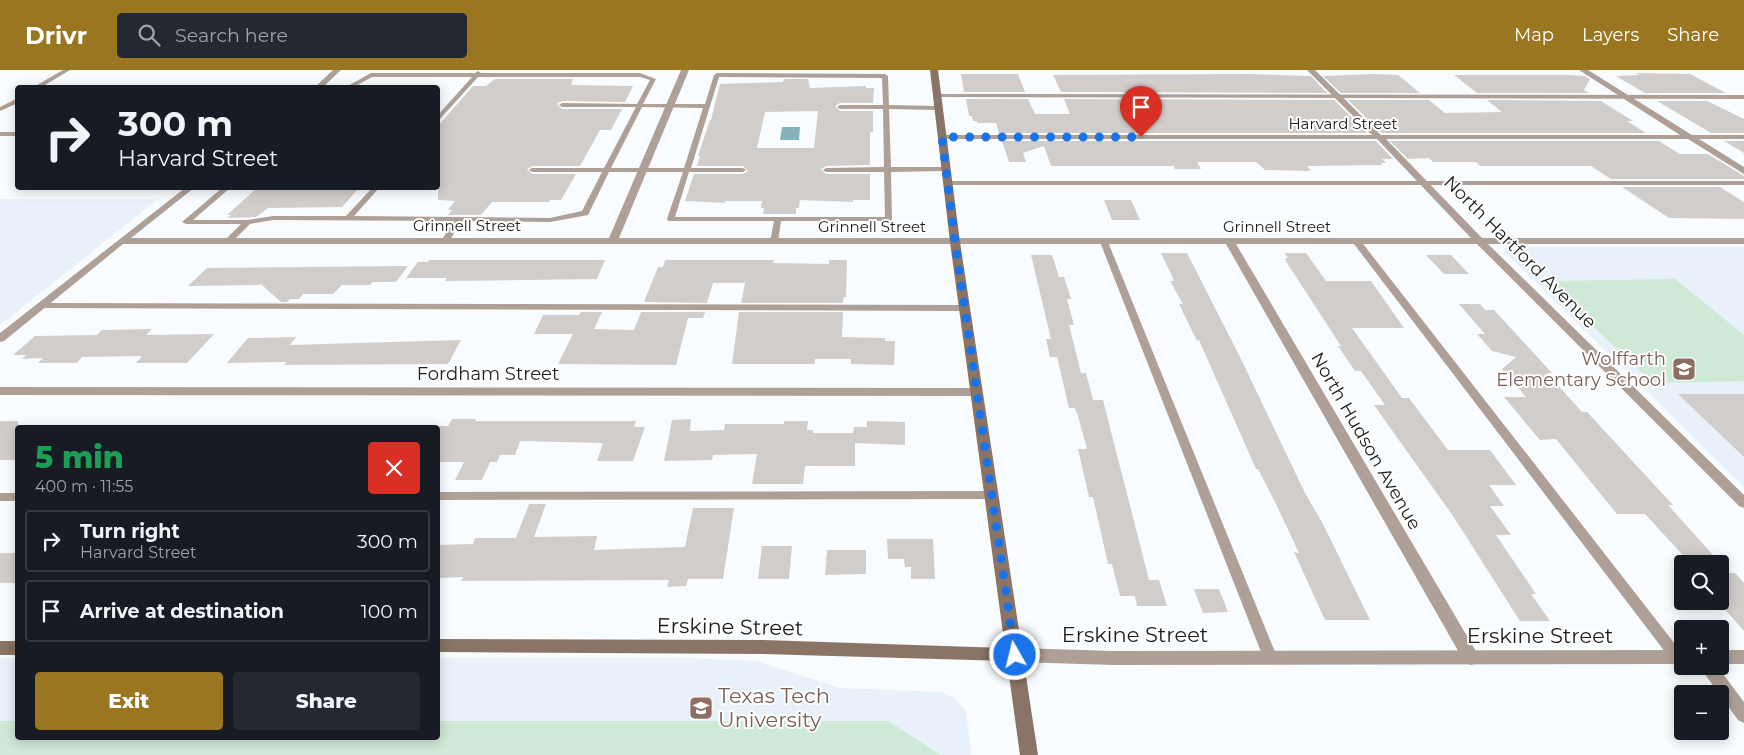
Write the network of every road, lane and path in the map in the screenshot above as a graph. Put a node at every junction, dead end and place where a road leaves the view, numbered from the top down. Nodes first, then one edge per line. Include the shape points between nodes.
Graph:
1 (67, 70) edge
2 (337, 70) edge
3 (480, 70) edge
4 (685, 70) edge
5 (934, 70) edge
6 (1311, 70) edge
7 (1583, 70) edge
8 (802, 73) edge
9 (475, 76) junction
10 (40, 85) edge
11 (320, 85) edge
12 (353, 85) edge
13 (1339, 97) junction
14 (1626, 97) junction
15 (1744, 97) edge
16 (15, 102) edge
17 (937, 102) junction
18 (562, 105) dead end
19 (640, 106) junction
20 (669, 106) junction
21 (707, 106) junction
22 (840, 108) dead end
23 (886, 108) junction
24 (0, 109) edge
25 (440, 116) edge
26 (0, 134) edge
27 (15, 134) edge
28 (942, 137) junction
29 (1380, 138) junction
30 (1692, 138) junction
31 (1744, 138) edge
32 (888, 169) junction
33 (946, 169) junction
34 (532, 170) dead end
35 (608, 170) junction
36 (642, 170) junction
37 (686, 170) junction
38 (743, 170) dead end
39 (826, 170) dead end
40 (1744, 171) edge
41 (947, 183) junction
42 (1744, 183) edge
43 (1424, 184) junction
44 (187, 190) edge
45 (224, 190) edge
46 (374, 190) edge
47 (348, 218) junction
48 (778, 219) junction
49 (459, 220) junction
50 (248, 222) junction
51 (121, 241) junction
52 (228, 241) junction
53 (445, 241) junction
54 (1744, 241) edge
55 (612, 242) junction
56 (774, 242) junction
57 (955, 242) junction
58 (1104, 242) junction
59 (1230, 242) junction
60 (1357, 242) junction
61 (1481, 242) junction
62 (41, 306) junction
63 (964, 308) junction
64 (0, 340) edge
65 (0, 391) edge
66 (976, 392) junction
67 (991, 495) junction
68 (440, 496) edge
69 (0, 497) edge
70 (15, 497) edge
71 (1744, 503) edge
72 (440, 646) edge
73 (0, 648) edge
74 (15, 648) edge
75 (1674, 649) edge
76 (1015, 655) junction
77 (1270, 657) junction
78 (1674, 657) edge
79 (1729, 657) edge
80 (1744, 657) edge
81 (1471, 658) junction
82 (1714, 675) edge
83 (1744, 715) edge
84 (1029, 755) edge

1 - 10 lane
2 - 11 street
3 - 9 lane
4 - 20 street
5 - 17 main road
6 - 13 street, North Hartford Avenue
7 - 14 street
8 - 21 lane via 717,75
8 - 23 lane via 885,76
9 - 12 lane via 371,75
9 - 19 lane via 640,75 653,79
9 - 25 lane
13 - 14 lane
13 - 17 lane
13 - 29 street, North Hartford Avenue
14 - 15 lane
14 - 30 street
16 - 24 lane
17 - 23 lane
17 - 28 main road
18 - 19 lane
19 - 20 lane
19 - 35 lane
20 - 21 lane
20 - 36 street
21 - 37 lane
22 - 23 lane
23 - 32 lane
26 - 27 lane
28 - 29 street, Harvard Street
28 - 33 main road
29 - 30 street, Harvard Street
29 - 43 street, North Hartford Avenue
30 - 31 street, Harvard Street
30 - 40 street
32 - 33 lane
32 - 39 lane
32 - 48 lane via 889,219
33 - 41 main road
34 - 35 lane
35 - 36 lane
35 - 49 lane via 585,213 550,220
36 - 37 lane
36 - 55 street
37 - 38 lane
37 - 48 lane via 671,219
41 - 43 lane
41 - 57 main road
42 - 43 lane
43 - 61 street, North Hartford Avenue
44 - 51 street
45 - 50 lane via 186,222
46 - 47 lane
47 - 49 lane
47 - 50 lane via 272,218
48 - 56 lane
49 - 53 lane
50 - 52 lane
51 - 52 street, Grinnell Street
51 - 62 street
52 - 53 street, Grinnell Street
53 - 55 street, Grinnell Street
54 - 61 street, Grinnell Street
55 - 56 street, Grinnell Street
56 - 57 street, Grinnell Street
57 - 58 street, Grinnell Street
57 - 63 main road
58 - 59 street, Grinnell Street
58 - 77 lane
59 - 60 street, Grinnell Street
59 - 81 street, North Hudson Avenue
60 - 61 street, Grinnell Street
60 - 75 lane
61 - 71 street, North Hartford Avenue
62 - 63 lane
62 - 64 street
63 - 66 main road
65 - 66 street, Fordham Street
66 - 67 main road
67 - 68 lane
67 - 76 main road
69 - 70 lane
72 - 76 main road, Erskine Street via 763,647
73 - 74 main road
76 - 77 street, Erskine Street
76 - 84 main road
77 - 81 street, Erskine Street
78 - 81 street, Erskine Street
79 - 80 street
82 - 83 street

